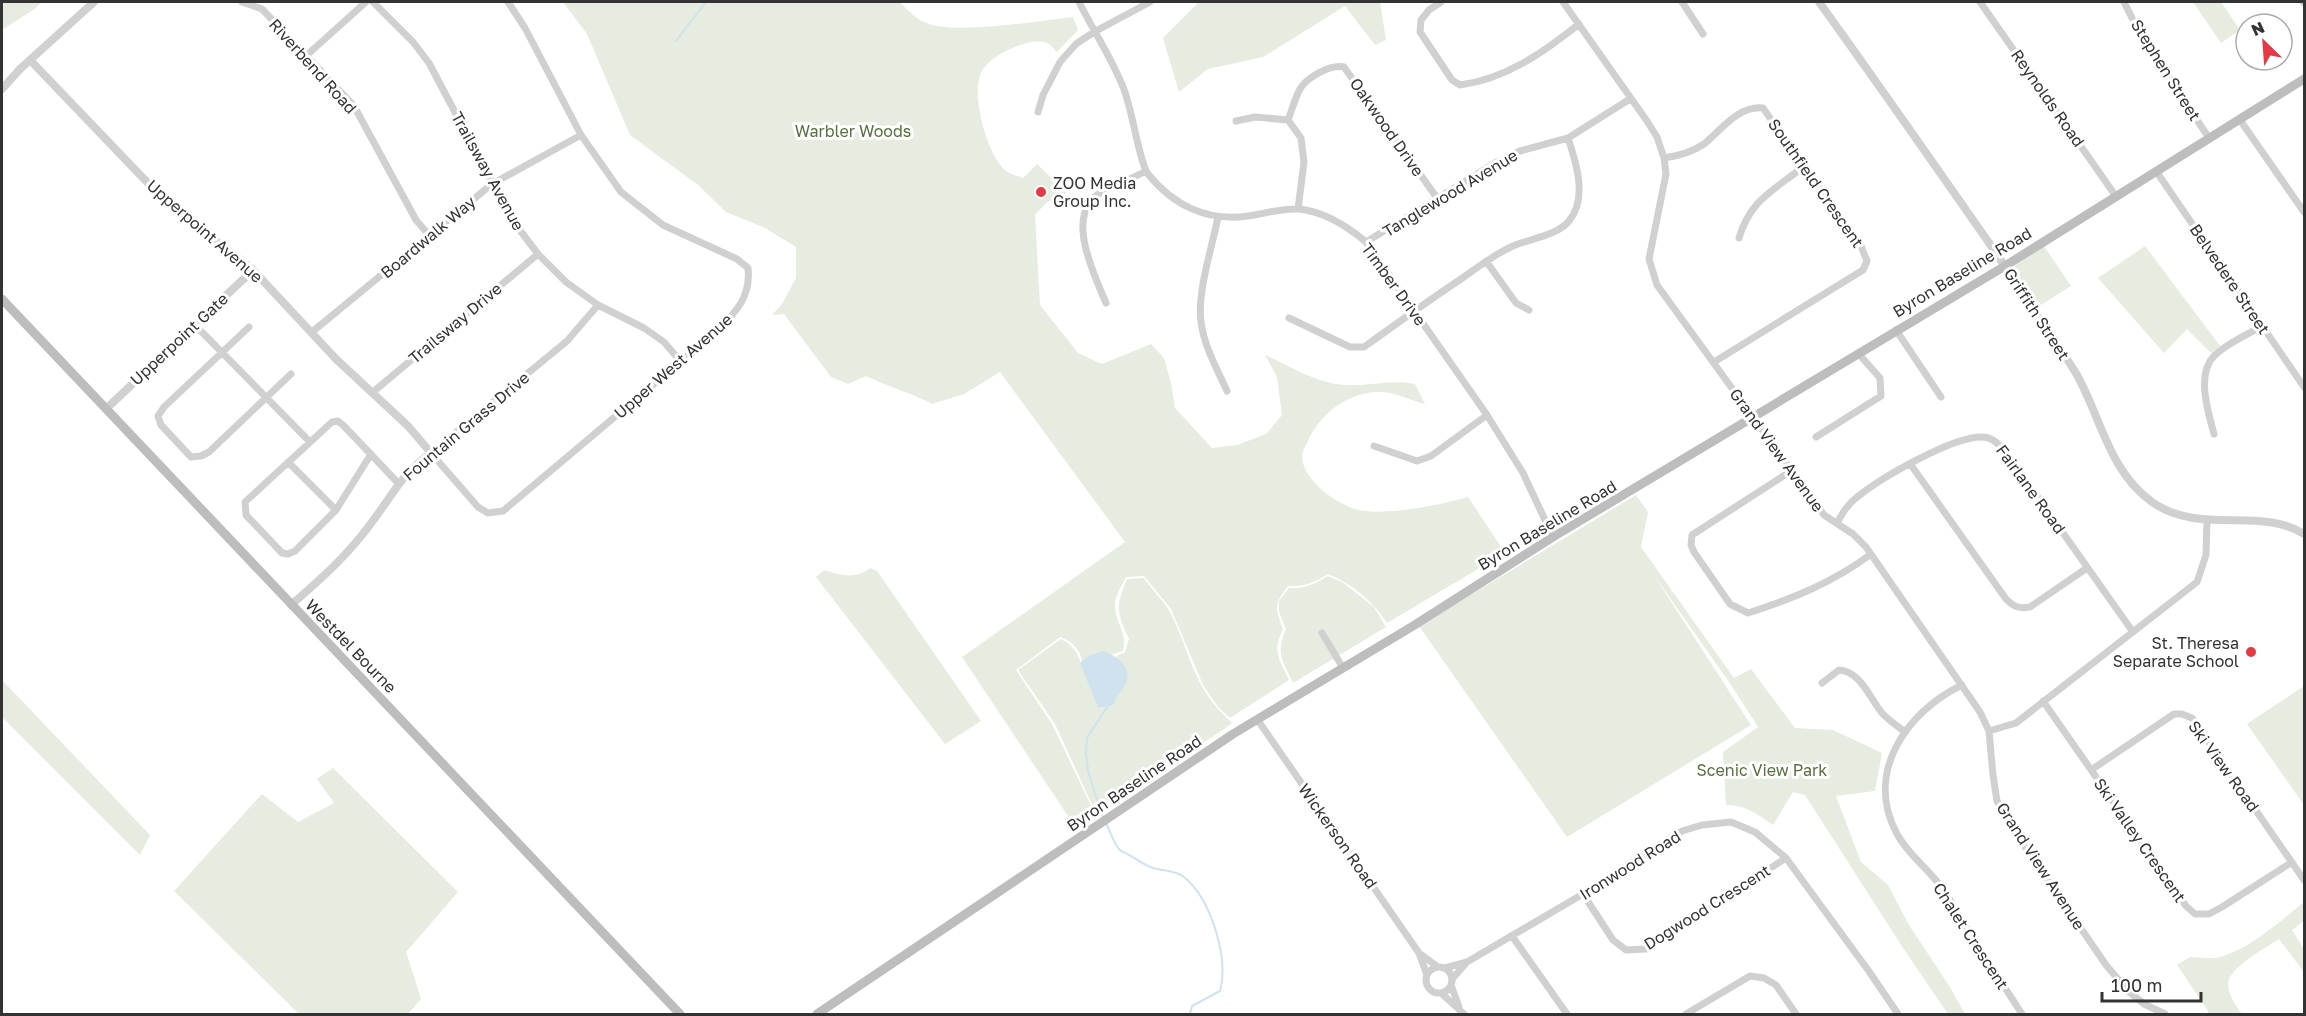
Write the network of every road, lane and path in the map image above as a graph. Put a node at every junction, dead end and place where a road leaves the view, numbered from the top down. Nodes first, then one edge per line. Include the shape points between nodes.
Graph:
1 (94, 2) edge
2 (242, 2) edge
3 (366, 2) edge
4 (373, 2) edge
5 (508, 2) edge
6 (1079, 2) edge
7 (1150, 2) edge
8 (1441, 2) edge
9 (1563, 2) edge
10 (1682, 2) edge
11 (1819, 2) edge
12 (1980, 2) edge
13 (2124, 2) edge
14 (1579, 24) junction
15 (1095, 32) junction
16 (1703, 34) dead end
17 (307, 55) junction
18 (30, 60) junction
19 (2304, 79) edge
20 (2, 89) edge
21 (1630, 99) junction
22 (1038, 112) dead end
23 (1288, 120) junction
24 (2240, 120) junction
25 (1236, 121) dead end
26 (581, 135) junction
27 (1568, 138) junction
28 (2209, 138) junction
29 (1664, 158) junction
30 (1804, 166) junction
31 (1146, 171) junction
32 (2156, 171) junction
33 (492, 184) junction
34 (2115, 195) junction
35 (1437, 198) junction
36 (1298, 209) junction
37 (2304, 209) edge
38 (1218, 217) junction
39 (429, 235) junction
40 (1739, 238) dead end
41 (1366, 242) junction
42 (538, 254) junction
43 (1486, 261) junction
44 (2005, 266) junction
45 (253, 270) junction
46 (2, 299) edge
47 (1106, 303) dead end
48 (598, 305) junction
49 (1414, 310) junction
50 (1529, 310) dead end
51 (1289, 318) dead end
52 (195, 325) junction
53 (2262, 326) junction
54 (249, 327) dead end
55 (1896, 330) junction
56 (312, 332) junction
57 (223, 353) junction
58 (1858, 353) junction
59 (681, 362) junction
60 (1713, 362) junction
61 (291, 374) dead end
62 (2304, 386) edge
63 (1227, 391) dead end
64 (373, 392) junction
65 (1941, 397) dead end
66 (267, 398) junction
67 (106, 409) junction
68 (1487, 415) junction
69 (1753, 418) junction
70 (2214, 434) dead end
71 (1816, 437) dead end
72 (310, 442) junction
73 (1374, 446) dead end
74 (431, 453) junction
75 (371, 454) junction
76 (288, 462) junction
77 (1911, 465) junction
78 (1791, 471) junction
79 (398, 483) junction
80 (336, 510) junction
81 (2207, 521) junction
82 (1837, 523) junction
83 (2304, 534) edge
84 (1553, 537) junction
85 (1871, 555) junction
86 (2087, 568) junction
87 (291, 605) junction
88 (2133, 632) junction
89 (1322, 633) dead end
90 (1343, 668) junction
91 (1822, 683) dead end
92 (1962, 685) junction
93 (2043, 701) junction
94 (1257, 719) junction
95 (1904, 731) junction
96 (1989, 731) junction
97 (2091, 770) junction
98 (1786, 858) junction
99 (2292, 862) junction
100 (2304, 880) edge
101 (1583, 894) junction
102 (1512, 936) junction
103 (1419, 953) junction
104 (1467, 962) junction
105 (1441, 967) junction
106 (1427, 975) junction
107 (1452, 982) junction
108 (1441, 993) junction
109 (1462, 1012) edge
110 (680, 1014) edge
111 (817, 1014) edge
112 (1567, 1014) edge
113 (1686, 1014) edge
114 (1796, 1014) edge
115 (1898, 1014) edge
116 (2022, 1014) edge
117 (2165, 1014) edge

1 - 18 street
2 - 17 street, Riverbend Road via 262,9
3 - 17 street
4 - 33 street, Trailsway Avenue via 429,63
5 - 26 street, Upper West Avenue
6 - 15 street, Timber Drive
7 - 15 street
8 - 14 street via 1421,20 1420,32 1452,80 1460,85 1476,83 1526,63
9 - 14 street, Grand View Avenue
10 - 16 street
11 - 44 street, Griffith Street
12 - 34 street, Reynolds Road
13 - 28 street, Stephen Street via 2154,58
14 - 21 street, Grand View Avenue
15 - 22 street via 1076,44 1060,62
15 - 31 street, Timber Drive via 1123,86
17 - 39 street, Riverbend Road via 354,106 416,220
18 - 20 street
18 - 45 street, Upperpoint Avenue via 167,203
19 - 24 main road, Byron Baseline Road
21 - 27 street, Tanglewood Avenue
21 - 29 street, Grand View Avenue via 1657,137
23 - 25 street via 1255,117
23 - 35 street, Oakwood Drive via 1301,87 1325,69 1344,67
23 - 36 street via 1301,138 1304,162
24 - 28 main road, Byron Baseline Road
24 - 37 street
26 - 33 street, Boardwalk Way
26 - 59 street, Upper West Avenue via 621,192 663,225 748,268 750,284 737,310
27 - 35 street, Tanglewood Avenue via 1520,151
27 - 43 street via 1579,190 1568,223
28 - 32 main road, Byron Baseline Road
29 - 30 street, Southfield Crescent via 1680,156 1702,145 1753,107 1763,108
29 - 60 street, Grand View Avenue via 1666,174 1649,259 1657,285
30 - 40 street via 1759,199 1743,223
30 - 60 street, Southfield Crescent via 1861,246 1867,261 1863,270
31 - 38 street, Timber Drive via 1165,194 1182,206
31 - 47 street via 1099,194 1087,205 1082,219 1083,237
32 - 34 main road, Byron Baseline Road
32 - 53 street, Belvedere Street
33 - 39 street, Boardwalk Way
33 - 42 street, Trailsway Avenue via 512,220
34 - 44 main road, Byron Baseline Road
35 - 41 street, Tanglewood Avenue
36 - 38 street, Timber Drive
36 - 41 street, Timber Drive via 1331,219
38 - 63 street via 1201,295 1200,322
39 - 56 street, Boardwalk Way
41 - 49 street, Timber Drive
42 - 48 street, Trailsway Avenue via 566,282
42 - 64 street, Trailsway Drive
43 - 49 street
43 - 50 street via 1516,303
44 - 55 main road, Byron Baseline Road
44 - 81 street, Griffith Street via 2077,375 2119,468 2131,484 2169,513
45 - 52 street, Upperpoint Gate
45 - 56 street, Upperpoint Avenue
46 - 67 main road, Westdel Bourne
48 - 59 street, Trailsway Avenue via 644,328 664,342
48 - 74 street, Fountain Grass Drive via 567,341
49 - 51 street via 1364,347 1350,347
49 - 68 street, Timber Drive
52 - 57 street
52 - 67 street, Upperpoint Gate
53 - 62 street, Belvedere Street
53 - 70 street via 2212,358 2205,374 2206,402
54 - 57 street
55 - 58 main road, Byron Baseline Road
55 - 65 street
56 - 64 street, Upperpoint Avenue
57 - 66 street
57 - 66 street via 158,416 161,425 191,457 209,452
58 - 69 main road, Byron Baseline Road
58 - 71 street via 1880,378 1881,396
59 - 74 street, Upper West Avenue via 503,511 488,513 478,507
60 - 69 street, Grand View Avenue
61 - 66 street
64 - 74 street, Upperpoint Avenue
66 - 72 street
67 - 87 main road, Westdel Bourne
68 - 73 street via 1431,456 1417,461
68 - 84 street, Timber Drive via 1524,473
69 - 78 street, Grand View Avenue
69 - 84 main road, Byron Baseline Road
72 - 75 street via 338,421
72 - 76 street
74 - 79 street, Fountain Grass Drive
75 - 79 street
75 - 80 street
76 - 80 street
76 - 80 street via 245,501 244,508 282,553 295,551
77 - 82 street, Fairlane Road via 1857,497
77 - 86 street, Fairlane Road via 1928,454 1971,438 1995,440
77 - 86 street via 2013,605 2020,609 2030,607
78 - 82 street, Grand View Avenue via 1824,515
78 - 85 street via 1692,535 1694,552 1730,604 1748,613 1760,609 1829,582
79 - 87 street, Fountain Grass Drive via 336,566
81 - 83 street, Griffith Street via 2269,523
81 - 88 street via 2206,555 2197,582
82 - 85 street, Grand View Avenue
84 - 90 main road, Byron Baseline Road
85 - 92 street, Grand View Avenue
86 - 88 street, Fairlane Road
87 - 110 main road, Westdel Bourne
88 - 93 street
89 - 90 street
90 - 94 main road, Byron Baseline Road
91 - 95 street via 1839,670 1848,671 1881,712
92 - 95 street, Chalet Crescent
92 - 96 street, Grand View Avenue
93 - 96 street via 2016,723
93 - 97 street, Ski Valley Crescent
94 - 103 street, Wickerson Road
94 - 111 main road, Byron Baseline Road
95 - 116 street, Chalet Crescent via 1891,753 1886,777 1888,810 1896,832 1904,847 1938,883
96 - 117 street, Grand View Avenue via 1998,801 2017,835 2106,965 2128,991
97 - 99 street, Ski Valley Crescent via 2195,914 2209,914
97 - 99 street, Ski View Road via 2174,714 2192,718
98 - 101 street, Ironwood Road via 1755,832 1731,822 1702,825 1682,831
98 - 101 street, Dogwood Crescent via 1646,949 1626,950 1613,940
98 - 115 street, Ironwood Road
99 - 100 street, Ski View Road
101 - 102 street, Ironwood Road
102 - 104 street, Ironwood Road
102 - 112 street
103 - 105 street, Wickerson Road
103 - 106 street, Wickerson Road
104 - 105 street, Ironwood Road
104 - 107 street, Ironwood Road
105 - 106 street
105 - 107 street via 1450,972
106 - 108 street via 1429,988
107 - 108 street
107 - 109 street
108 - 109 street
113 - 114 street via 1750,976 1776,985

